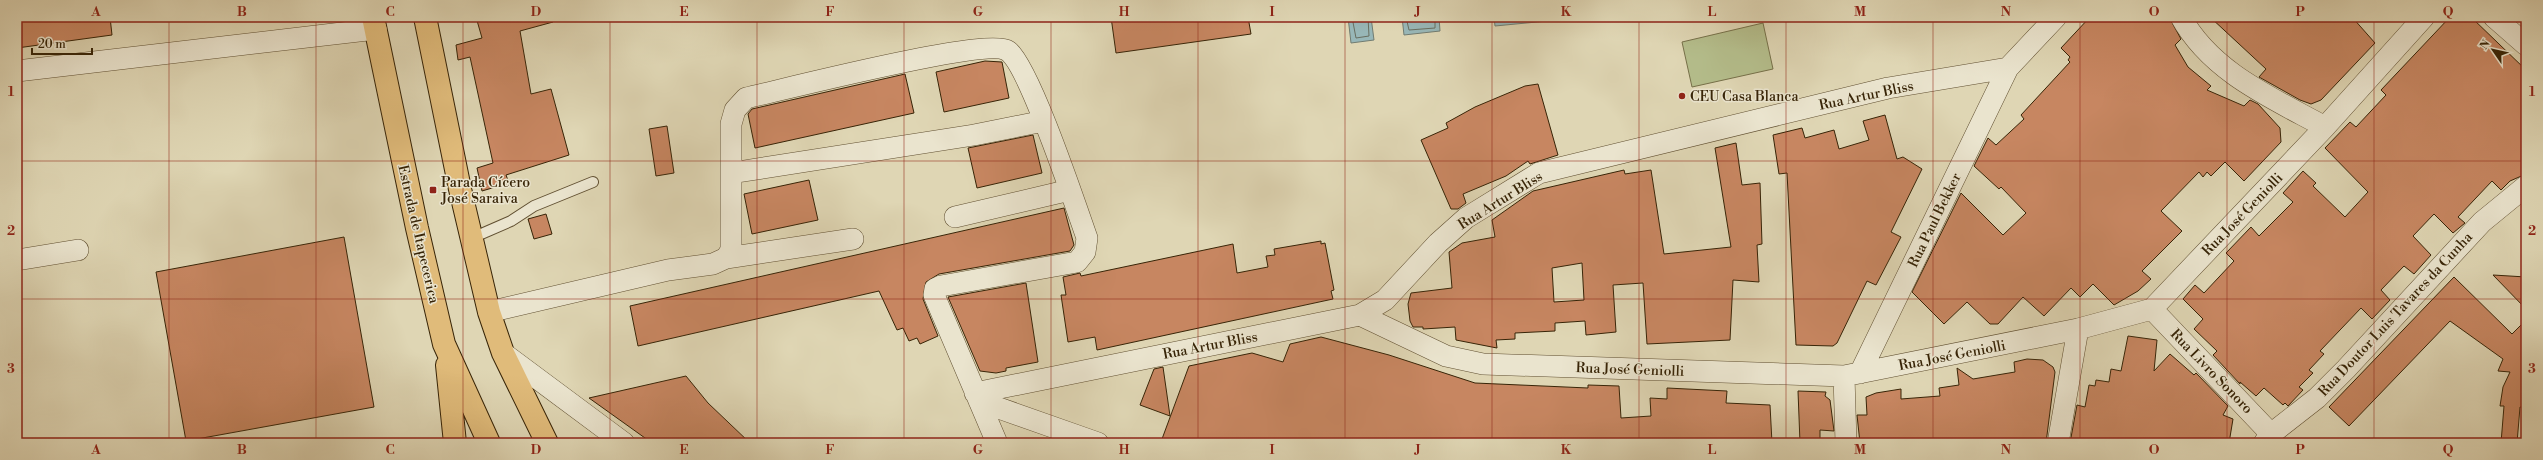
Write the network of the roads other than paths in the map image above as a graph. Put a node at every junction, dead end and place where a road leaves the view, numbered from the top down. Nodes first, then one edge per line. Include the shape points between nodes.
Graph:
1 (425, 17) edge
2 (2056, 17) edge
3 (2181, 17) edge
4 (2424, 17) edge
5 (2494, 17) edge
6 (374, 23) edge
7 (2526, 45) edge
8 (2008, 68) junction
9 (17, 72) edge
10 (1044, 121) junction
11 (2325, 127) junction
12 (731, 173) junction
13 (593, 182) dead end
14 (2526, 186) edge
15 (1070, 190) junction
16 (955, 217) dead end
17 (472, 238) junction
18 (853, 239) dead end
19 (78, 250) dead end
20 (726, 258) junction
21 (17, 260) edge
22 (2152, 309) junction
23 (489, 312) junction
24 (1360, 315) junction
25 (2078, 329) junction
26 (444, 344) junction
27 (503, 353) junction
28 (1852, 375) junction
29 (977, 397) junction
30 (2268, 438) edge
31 (455, 443) edge
32 (489, 443) edge
33 (547, 443) edge
34 (624, 443) edge
35 (997, 443) edge
36 (1098, 443) edge
37 (1846, 443) edge
38 (2058, 443) edge

1 - 17 main road
2 - 8 street
3 - 11 street via 2190,34 2205,52 2255,88
4 - 11 street, Rua José Geniolli
5 - 7 street
6 - 9 street
6 - 26 main road, Estrada de Itapecerica
8 - 24 street, Rua Artur Bliss via 1888,88 1539,173 1466,218 1438,243 1385,300
8 - 28 street, Rua Paul Bekker
10 - 12 street via 974,135
10 - 12 street via 1018,64 1008,51 996,48 957,52 746,98 735,110 731,124
10 - 15 street
11 - 22 street, Rua José Geniolli
12 - 20 street via 731,250
13 - 17 lane via 534,206 511,221
14 - 30 street, Rua Doutor Luis Tavares da Cunha via 2482,222 2458,246 2317,398
15 - 16 street
15 - 29 street via 1087,238 1085,252 1077,262 941,286 936,289 934,296
17 - 23 main road
18 - 20 street
19 - 21 street
20 - 23 street via 713,264 668,270
22 - 25 street, Rua José Geniolli
22 - 30 street, Rua Livro Sonoro
23 - 27 main road
24 - 28 street, Rua José Geniolli via 1446,356 1483,364
24 - 29 street, Rua Artur Bliss
25 - 28 street, Rua José Geniolli
25 - 38 street
26 - 31 main road
26 - 32 main road, Estrada de Itapecerica
27 - 33 main road
27 - 34 street
28 - 37 street
29 - 35 street
29 - 36 street

